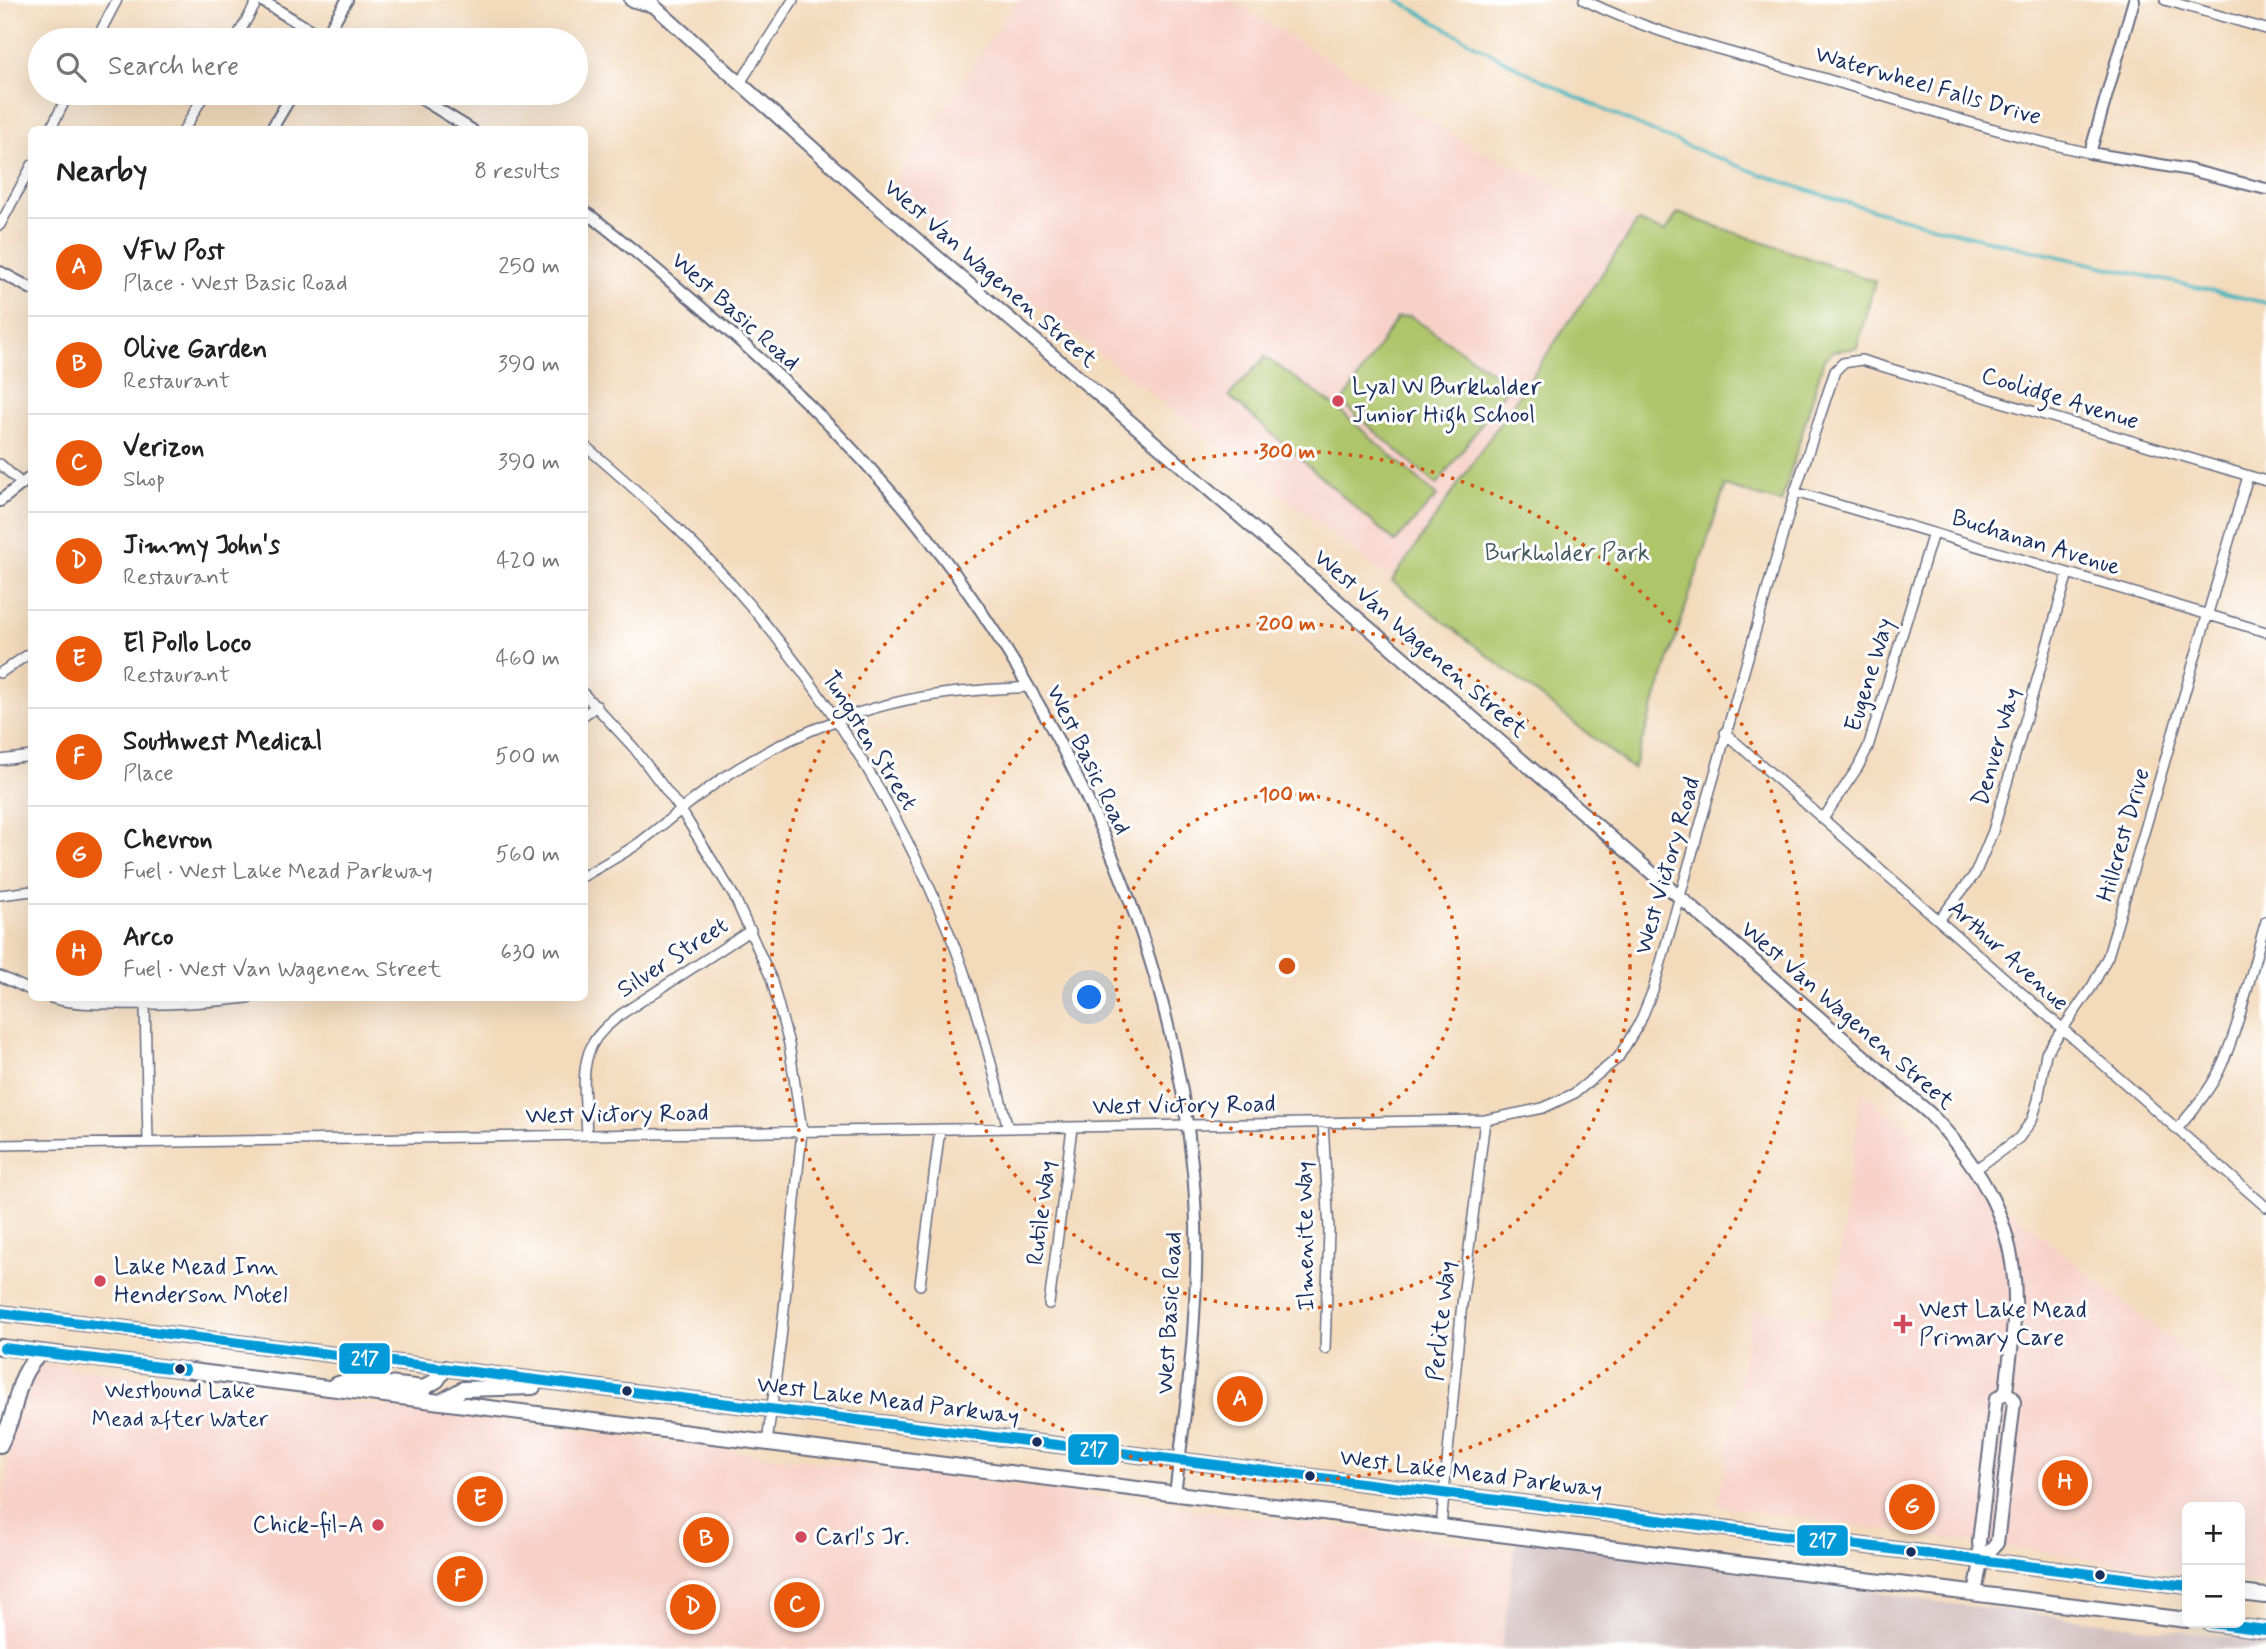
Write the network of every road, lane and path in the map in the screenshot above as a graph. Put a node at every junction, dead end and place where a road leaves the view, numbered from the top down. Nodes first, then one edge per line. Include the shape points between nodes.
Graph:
1 (117, 0) edge
2 (260, 0) edge
3 (347, 0) edge
4 (631, 0) edge
5 (793, 0) edge
6 (1584, 0) edge
7 (2134, 0) edge
8 (2165, 0) edge
9 (652, 3) edge
10 (102, 28) edge
11 (242, 28) edge
12 (305, 28) edge
13 (331, 28) edge
14 (2266, 29) edge
15 (740, 83) junction
16 (63, 105) edge
17 (198, 105) edge
18 (286, 105) edge
19 (431, 105) edge
20 (52, 126) edge
21 (186, 126) edge
22 (273, 126) edge
23 (466, 126) edge
24 (2090, 153) junction
25 (28, 172) edge
26 (2266, 189) edge
27 (588, 214) edge
28 (0, 225) edge
29 (0, 272) edge
30 (28, 287) edge
31 (1843, 363) joint
32 (588, 448) edge
33 (0, 464) edge
34 (2248, 476) junction
35 (28, 479) edge
36 (2266, 481) edge
37 (22, 484) junction
38 (1796, 492) junction
39 (0, 501) edge
40 (1933, 533) junction
41 (2068, 573) junction
42 (2207, 614) junction
43 (2266, 632) edge
44 (28, 655) edge
45 (0, 673) edge
46 (1029, 687) junction
47 (588, 698) edge
48 (597, 706) junction
49 (588, 712) edge
50 (838, 720) junction
51 (1725, 733) junction
52 (28, 756) edge
53 (0, 760) edge
54 (681, 810) junction
55 (1824, 819) junction
56 (588, 874) edge
57 (28, 892) edge
58 (0, 895) edge
59 (1680, 896) junction
60 (1939, 920) junction
61 (2266, 921) edge
62 (751, 930) junction
63 (0, 976) edge
64 (28, 989) edge
65 (67, 1001) edge
66 (222, 1001) edge
67 (145, 1005) junction
68 (2062, 1030) junction
69 (1485, 1120) junction
70 (1323, 1123) junction
71 (1187, 1125) junction
72 (1008, 1128) junction
73 (1072, 1128) junction
74 (940, 1129) junction
75 (2177, 1129) junction
76 (802, 1131) junction
77 (587, 1134) junction
78 (148, 1142) junction
79 (0, 1145) edge
80 (1976, 1169) junction
81 (2266, 1207) edge
82 (920, 1284) dead end
83 (1049, 1304) dead end
84 (0, 1313) edge
85 (0, 1347) edge
86 (1325, 1349) dead end
87 (42, 1352) junction
88 (446, 1368) junction
89 (580, 1385) junction
90 (327, 1388) junction
91 (2006, 1392) junction
92 (440, 1402) junction
93 (771, 1409) junction
94 (766, 1443) junction
95 (0, 1445) edge
96 (1179, 1461) junction
97 (1175, 1494) junction
98 (1445, 1494) junction
99 (1441, 1527) junction
100 (1981, 1560) junction
101 (2182, 1585) edge
102 (1975, 1594) junction
103 (2245, 1594) edge
104 (2266, 1596) edge
105 (2182, 1619) edge
106 (2245, 1627) edge
107 (2266, 1630) edge

1 - 10 street
2 - 11 street
2 - 12 street
3 - 13 street
4 - 9 main road, West Van Wagenen Street
5 - 15 street
6 - 24 street, Waterwheel Falls Drive via 1686,38
7 - 24 street
8 - 14 street
9 - 15 main road, West Van Wagenen Street
15 - 59 main road, West Van Wagenen Street
16 - 20 street
17 - 21 street
18 - 22 street
19 - 23 street
24 - 26 street, Waterwheel Falls Drive
25 - 28 street
27 - 46 street, West Basic Road via 712,317 854,452 926,534
29 - 30 street
31 - 34 street, Coolidge Avenue via 1861,360
31 - 38 street, West Victory Road via 1835,371
32 - 50 street, Tungsten Street via 726,578
33 - 37 street
34 - 36 street, Coolidge Avenue
34 - 42 street, Hillcrest Drive
35 - 37 street
37 - 39 street
38 - 40 street, Buchanan Avenue
38 - 51 street, West Victory Road
40 - 41 street, Buchanan Avenue
40 - 55 street, Eugene Way via 1868,747
41 - 42 street, Buchanan Avenue
41 - 60 street, Denver Way via 1993,831 1975,874
42 - 43 street, Buchanan Avenue
42 - 68 street, Hillcrest Drive via 2114,940 2093,985
44 - 45 street
46 - 50 street via 948,693
46 - 71 street, West Basic Road via 1096,814 1141,934 1168,1026
47 - 48 street
48 - 49 street
48 - 54 street
50 - 54 street via 763,754
50 - 72 street, Tungsten Street via 921,867 949,933 977,1011
51 - 55 street, Arthur Avenue
51 - 59 street, West Victory Road
52 - 53 street
54 - 56 street
54 - 62 street
55 - 60 street, Arthur Avenue
57 - 58 street
59 - 69 street, West Victory Road via 1644,1011 1618,1058 1575,1093 1544,1108
59 - 80 main road, West Van Wagenen Street via 1929,1113
60 - 68 street, Arthur Avenue
61 - 75 street via 2218,1072
62 - 76 street via 771,978 789,1044
62 - 77 street, Silver Street via 623,1013 593,1042 586,1074
63 - 64 street
65 - 67 street
66 - 67 street
67 - 78 street
68 - 75 street, Arthur Avenue
68 - 80 street, Hillcrest Drive via 2046,1053 2032,1120 2019,1138
69 - 70 street, West Victory Road
69 - 98 street, Perlite Way
70 - 71 street, West Victory Road
70 - 86 street, Ilmenite Way via 1329,1230
71 - 73 street, West Victory Road
71 - 96 street, West Basic Road via 1198,1277
72 - 73 street, West Victory Road
72 - 74 street, West Victory Road
73 - 83 street, Rutile Way
74 - 76 street, West Victory Road
74 - 82 street
75 - 81 street, Arthur Avenue
76 - 77 street, West Victory Road
76 - 93 street
77 - 78 street, West Victory Road
78 - 79 street, West Victory Road
80 - 91 main road, West Van Wagenen Street via 2001,1215 2013,1267 2015,1307
84 - 88 main road, West Lake Mead Parkway
85 - 87 main road
87 - 90 main road
87 - 95 main road via 24,1373
88 - 89 main road, West Lake Mead Parkway
88 - 90 main road via 424,1388 352,1380
89 - 92 main road via 463,1388
89 - 93 main road, West Lake Mead Parkway
90 - 92 main road
91 - 100 main road, West Van Wagenen Street via 1996,1399 1979,1542
91 - 100 main road, West Van Wagenen Street via 2014,1402 1997,1543
92 - 94 main road
93 - 94 street
93 - 96 main road, West Lake Mead Parkway
94 - 97 main road
96 - 97 street, West Basic Road
96 - 98 main road, West Lake Mead Parkway
97 - 99 main road
98 - 99 street, Perlite Way
98 - 100 main road, West Lake Mead Parkway
99 - 102 main road
100 - 101 main road, West Lake Mead Parkway
100 - 102 main road, West Van Wagenen Street
102 - 105 main road
103 - 104 main road
106 - 107 main road

